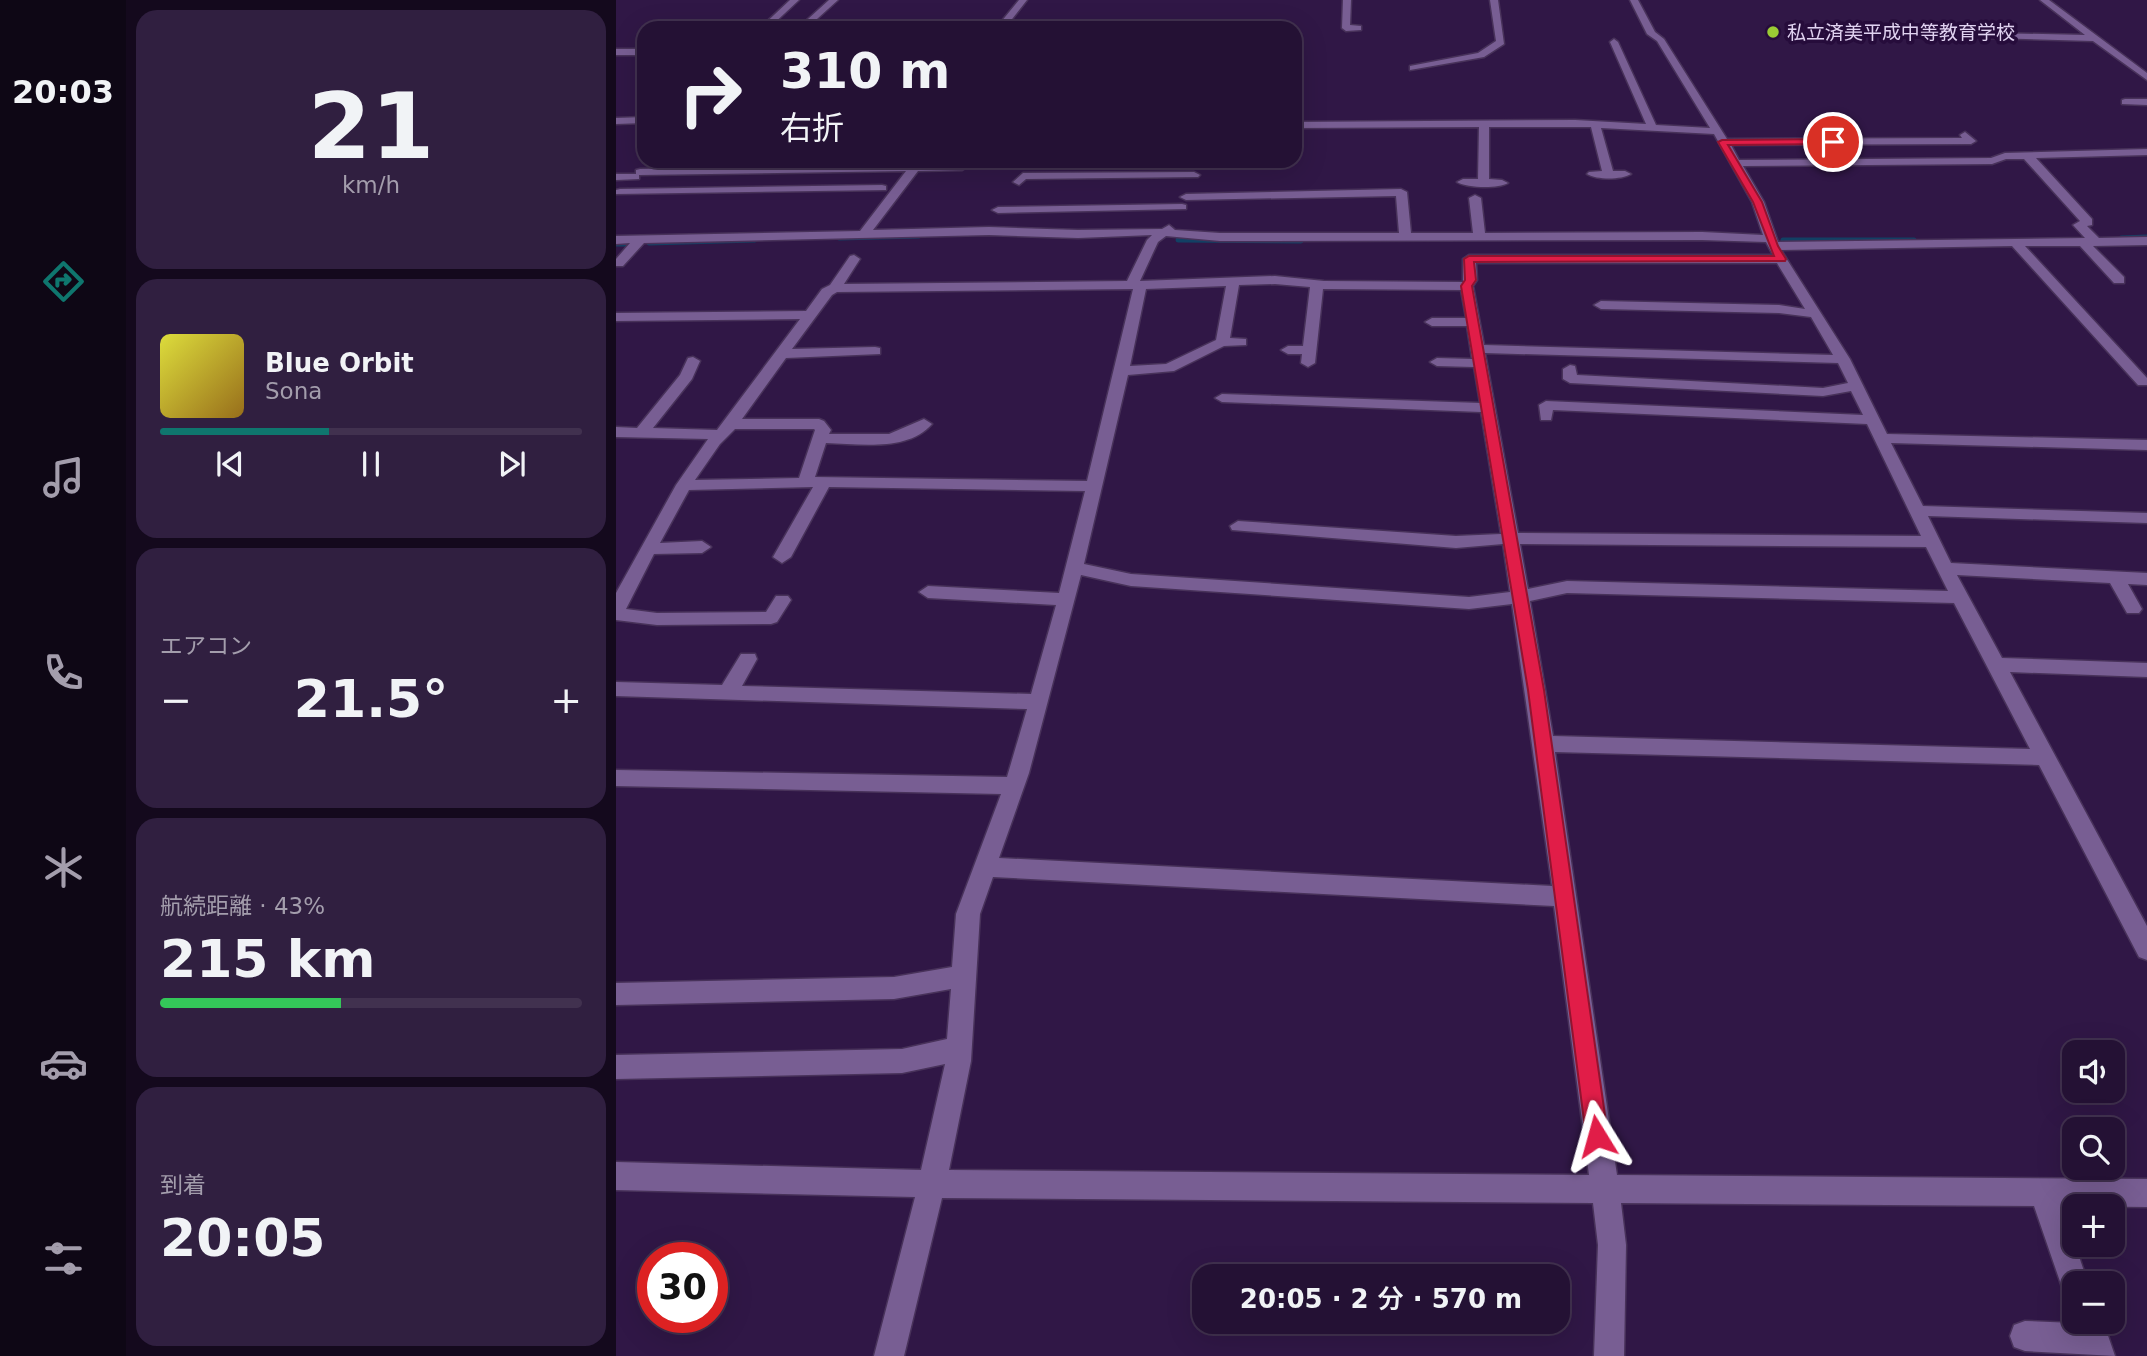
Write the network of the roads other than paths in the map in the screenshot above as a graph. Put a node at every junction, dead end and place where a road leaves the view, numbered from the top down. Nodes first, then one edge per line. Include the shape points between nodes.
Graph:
1 (834, 0) edge
2 (1023, 0) edge
3 (1348, 0) edge
4 (1494, 0) edge
5 (1634, 0) edge
6 (2044, 0) edge
7 (788, 4) edge
8 (1334, 13) dead end
9 (1347, 13) junction
10 (771, 21) edge
11 (810, 21) edge
12 (1006, 21) edge
13 (1358, 28) dead end
14 (1994, 36) dead end
15 (2095, 38) junction
16 (1615, 46) joint
17 (1630, 48) dead end
18 (1413, 68) dead end
19 (1626, 68) junction
20 (1641, 68) dead end
21 (2147, 78) edge
22 (1639, 97) junction
23 (1653, 97) dead end
24 (2125, 102) dead end
25 (2147, 102) edge
26 (616, 121) edge
27 (637, 121) edge
28 (1484, 124) junction
29 (1595, 124) junction
30 (1302, 125) edge
31 (1652, 127) junction
32 (1715, 131) junction
33 (1965, 135) dead end
34 (1722, 142) junction
35 (2147, 152) edge
36 (2027, 155) junction
37 (1735, 163) junction
38 (644, 168) edge
39 (827, 168) edge
40 (919, 168) edge
41 (638, 174) junction
42 (1593, 174) dead end
43 (1608, 174) junction
44 (1625, 174) dead end
45 (616, 177) edge
46 (1019, 182) dead end
47 (1463, 183) dead end
48 (1483, 183) junction
49 (1502, 183) dead end
50 (873, 186) dead end
51 (618, 194) edge
52 (1475, 198) dead end
53 (1184, 202) junction
54 (998, 210) dead end
55 (1164, 232) junction
56 (1405, 235) junction
57 (1479, 235) junction
58 (862, 236) junction
59 (616, 240) edge
60 (640, 240) junction
61 (2092, 241) junction
62 (2147, 241) edge
63 (2016, 244) junction
64 (1775, 248) junction
65 (854, 259) dead end
66 (619, 263) dead end
67 (2119, 280) dead end
68 (1233, 281) junction
69 (1317, 284) junction
70 (1136, 285) junction
71 (1467, 286) junction
72 (835, 288) junction
73 (2069, 302) junction
74 (2089, 302) dead end
75 (1601, 306) dead end
76 (1815, 314) junction
77 (810, 315) junction
78 (616, 317) edge
79 (1432, 322) dead end
80 (1473, 322) junction
81 (1222, 342) junction
82 (1241, 342) dead end
83 (1288, 350) dead end
84 (875, 351) dead end
85 (782, 354) junction
86 (1479, 356) junction
87 (1843, 359) junction
88 (692, 361) dead end
89 (1437, 362) dead end
90 (1570, 369) dead end
91 (1122, 371) junction
92 (2120, 382) dead end
93 (2145, 382) edge
94 (1857, 386) junction
95 (1357, 387) dead end
96 (1222, 398) dead end
97 (1355, 403) junction
98 (1488, 408) junction
99 (1546, 417) dead end
100 (1872, 421) junction
101 (924, 424) dead end
102 (724, 429) junction
103 (616, 432) edge
104 (641, 433) junction
105 (821, 438) junction
106 (1880, 438) junction
107 (2147, 445) edge
108 (805, 482) junction
109 (824, 482) junction
110 (685, 485) junction
111 (1092, 486) junction
112 (1919, 511) junction
113 (2147, 518) edge
114 (1238, 526) dead end
115 (1510, 538) junction
116 (1932, 542) junction
117 (702, 547) dead end
118 (649, 549) junction
119 (782, 557) dead end
120 (1073, 567) junction
121 (1945, 569) junction
122 (2115, 577) junction
123 (2147, 579) edge
124 (928, 592) dead end
125 (1520, 597) junction
126 (1960, 597) junction
127 (1066, 599) junction
128 (782, 600) dead end
129 (2133, 609) dead end
130 (616, 612) edge
131 (748, 659) dead end
132 (1996, 665) junction
133 (2142, 670) edge
134 (2147, 687) edge
135 (616, 689) edge
136 (728, 692) junction
137 (1039, 702) junction
138 (1543, 744) junction
139 (2045, 757) junction
140 (616, 778) edge
141 (1014, 786) junction
142 (984, 867) junction
143 (1564, 897) junction
144 (2147, 949) edge
145 (964, 976) junction
146 (616, 994) edge
147 (959, 1049) junction
148 (616, 1067) edge
149 (616, 1176) edge
150 (932, 1184) junction
151 (1605, 1189) junction
152 (2043, 1192) junction
153 (2147, 1193) edge
154 (2070, 1271) edge
155 (2025, 1336) dead end
156 (2094, 1339) edge
157 (889, 1356) edge
158 (1609, 1356) edge

1 - 11 street
2 - 12 street
3 - 9 street
4 - 18 street via 1502,40 1497,46 1472,58
5 - 32 street
6 - 15 street
7 - 10 street
8 - 9 street
9 - 13 street via 1346,28
14 - 15 street
15 - 21 street
16 - 17 street
16 - 19 street
19 - 20 street
19 - 22 street
22 - 23 street
22 - 31 street
24 - 25 street
26 - 27 street
28 - 29 street
28 - 30 street
28 - 48 street
29 - 31 street
29 - 43 street
31 - 32 street
32 - 34 street
33 - 34 street via 1971,141
34 - 37 street
35 - 36 street
36 - 37 street via 1913,166
36 - 61 street via 2088,222 2079,225
37 - 64 street via 1758,202
38 - 41 street
39 - 41 street
40 - 58 street
41 - 45 street
41 - 51 street
42 - 43 street
43 - 44 street
46 - 53 street via 1023,176 1196,170
47 - 48 street
48 - 49 street
50 - 51 street via 758,186
52 - 57 street
53 - 54 street
53 - 55 street via 1176,221
53 - 56 street via 1401,192
55 - 56 street via 1220,237
55 - 58 street
55 - 70 street via 1153,240
56 - 57 street
57 - 64 street via 1702,236
58 - 60 street
59 - 60 street
60 - 66 street
61 - 62 street
61 - 63 street
61 - 67 street
63 - 64 street
63 - 73 street
64 - 71 street via 1469,259 1471,280
64 - 76 street
65 - 72 street
68 - 69 street
68 - 70 street
68 - 81 street
69 - 71 street
69 - 83 street via 1309,356
70 - 72 street
70 - 91 street
71 - 80 street
72 - 77 street
73 - 74 street
73 - 93 street
75 - 76 street via 1727,303
76 - 87 street
77 - 78 street
77 - 85 street
79 - 80 street
80 - 86 street
81 - 82 street
81 - 91 street via 1168,368
84 - 85 street
85 - 102 street
86 - 87 street
86 - 89 street
86 - 98 street
87 - 94 street
88 - 104 street via 687,376
90 - 94 street via 1570,379 1650,377 1761,383 1823,392
91 - 111 street
92 - 93 street
94 - 100 street
95 - 97 street
96 - 97 street
97 - 98 street
98 - 115 street
99 - 100 street via 1546,405 1639,416
100 - 106 street
101 - 105 street via 914,433 895,437
102 - 104 street
102 - 105 street via 819,424
102 - 110 street
103 - 104 street
105 - 108 street
106 - 107 street
106 - 112 street
108 - 109 street
108 - 110 street
109 - 111 street
109 - 119 street
110 - 118 street
111 - 120 street
112 - 113 street
112 - 116 street
114 - 115 street via 1268,520 1479,542
115 - 116 street
115 - 125 street
116 - 121 street
117 - 118 street
118 - 130 street
120 - 125 street via 1131,580 1429,601 1469,603
120 - 127 street
121 - 122 street
121 - 126 street
122 - 123 street
122 - 129 street
124 - 127 street
125 - 126 street via 1567,587 1679,598 1825,602
125 - 138 street
126 - 132 street
127 - 137 street
128 - 130 street via 771,618 657,619
131 - 136 street
132 - 133 street
132 - 139 street
133 - 134 street
135 - 136 street
136 - 137 street
137 - 141 street
138 - 139 street
138 - 143 street
139 - 144 street
140 - 141 street
141 - 142 street
142 - 143 street
142 - 145 street via 968,914
143 - 151 street
145 - 146 street via 894,988
145 - 147 street
147 - 148 street via 902,1061
147 - 150 street
149 - 150 street
150 - 151 street
150 - 157 street
151 - 152 street
151 - 158 street via 1612,1245
152 - 153 street
152 - 154 street
155 - 156 street

